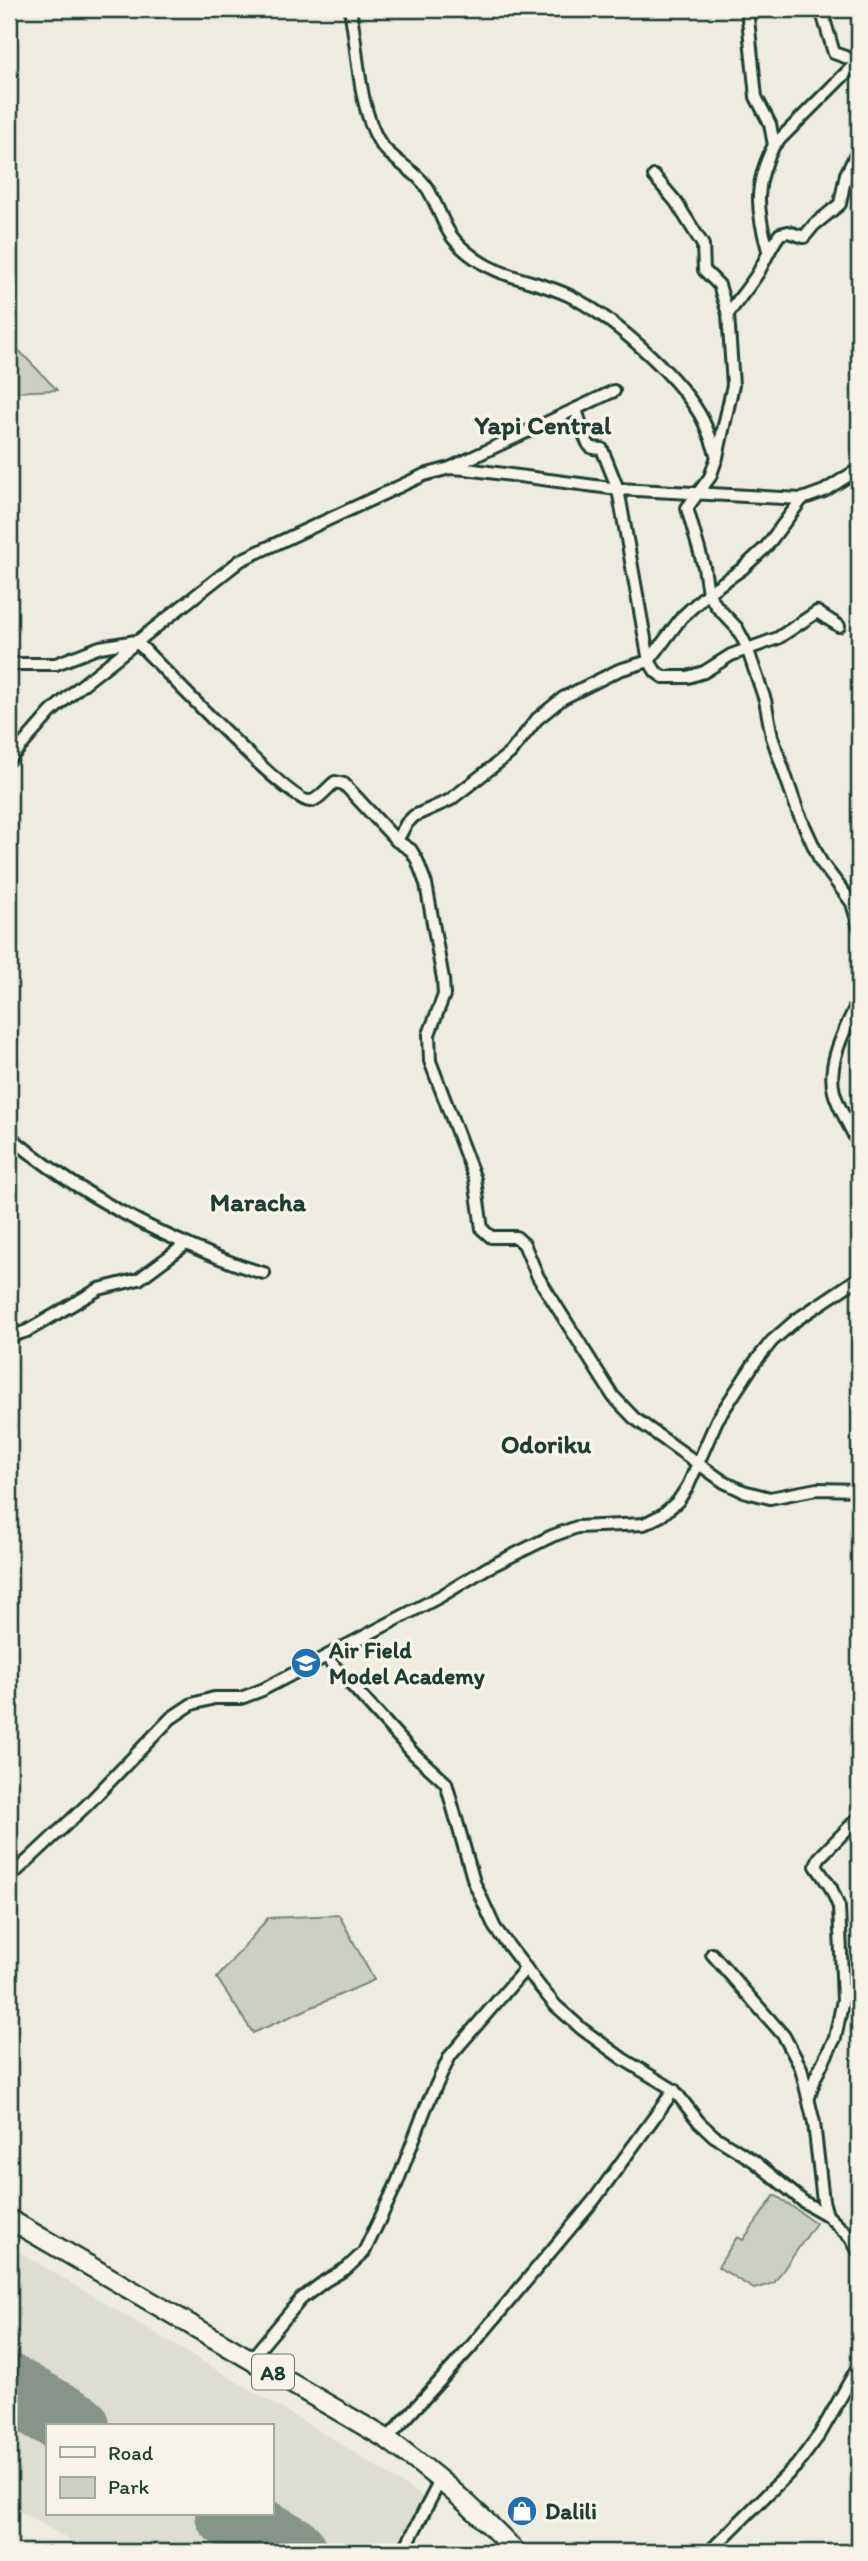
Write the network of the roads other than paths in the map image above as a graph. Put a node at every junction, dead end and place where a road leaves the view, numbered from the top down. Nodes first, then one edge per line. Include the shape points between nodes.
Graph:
1 (350, 9) edge
2 (747, 9) edge
3 (821, 9) edge
4 (858, 59) edge
5 (774, 145) junction
6 (859, 149) edge
7 (654, 176) dead end
8 (768, 250) junction
9 (728, 314) junction
10 (614, 391) dead end
11 (576, 410) junction
12 (717, 457) junction
13 (450, 468) junction
14 (859, 470) edge
15 (618, 489) junction
16 (697, 494) junction
17 (802, 499) junction
18 (708, 593) junction
19 (839, 626) dead end
20 (136, 641) junction
21 (748, 649) junction
22 (649, 661) junction
23 (9, 664) edge
24 (9, 760) edge
25 (397, 841) junction
26 (859, 927) edge
27 (859, 999) edge
28 (9, 1136) edge
29 (859, 1147) edge
30 (186, 1244) junction
31 (264, 1273) dead end
32 (859, 1278) edge
33 (9, 1337) edge
34 (696, 1462) junction
35 (859, 1490) edge
36 (326, 1657) junction
37 (859, 1817) edge
38 (9, 1878) edge
39 (712, 1954) dead end
40 (526, 1968) junction
41 (674, 2090) junction
42 (809, 2097) junction
43 (827, 2215) junction
44 (9, 2219) edge
45 (859, 2252) edge
46 (251, 2359) junction
47 (859, 2364) edge
48 (387, 2439) junction
49 (441, 2479) junction
50 (403, 2552) edge
51 (516, 2552) edge
52 (709, 2552) edge

1 - 12 street via 363,95 375,134 388,153 429,190 449,234 498,272 571,297 653,358 688,398 706,426
2 - 5 street via 756,97 770,124
3 - 4 street via 834,53
4 - 5 street
5 - 8 street via 760,178 758,201
6 - 8 street via 835,210 804,237 780,234
7 - 9 street via 704,244 704,270 719,285
8 - 9 street via 757,276
9 - 12 street via 733,384
10 - 11 street
11 - 13 street
11 - 15 street via 587,443 602,449
12 - 16 street
13 - 15 street
13 - 20 street via 424,475 241,560
14 - 17 street
15 - 16 street
15 - 22 street
16 - 17 street
16 - 18 street via 687,514
17 - 18 street via 766,547
18 - 21 street
18 - 22 street via 671,629
19 - 21 street via 817,612 778,638
20 - 23 street via 100,647 56,664
20 - 24 street via 51,712
20 - 25 street via 296,795 309,801 339,782
21 - 22 street via 688,677 663,677
21 - 26 street via 799,812 821,862 852,903
22 - 25 street via 563,698 495,765 450,800 414,816
25 - 34 street via 414,854 426,884 443,979 443,995 429,1034 430,1061 475,1179 482,1229 491,1237 510,1236 521,1241 538,1277 613,1396 634,1418
27 - 29 street via 832,1072 834,1091
28 - 30 street via 78,1189
30 - 31 street
30 - 33 street via 139,1279 99,1289
32 - 34 street via 772,1342 734,1393
34 - 35 street via 723,1482 770,1498 817,1489
34 - 36 street via 688,1486 662,1515 644,1524 577,1527 552,1536
36 - 38 street via 242,1698 191,1704 171,1718
36 - 40 street via 446,1783 474,1882 495,1928
37 - 42 street via 816,1866 839,1907 843,2000 835,2038
39 - 42 street via 784,2036 801,2068
40 - 41 street via 556,2006 582,2029
40 - 46 street via 450,2056 364,2252 301,2299
41 - 43 street via 714,2136
41 - 48 street via 594,2200
42 - 43 street
43 - 45 street
44 - 46 main road, A8
46 - 48 main road, A8
47 - 52 street via 820,2434 796,2466
48 - 49 main road, A8
49 - 50 street
49 - 51 main road, A8

